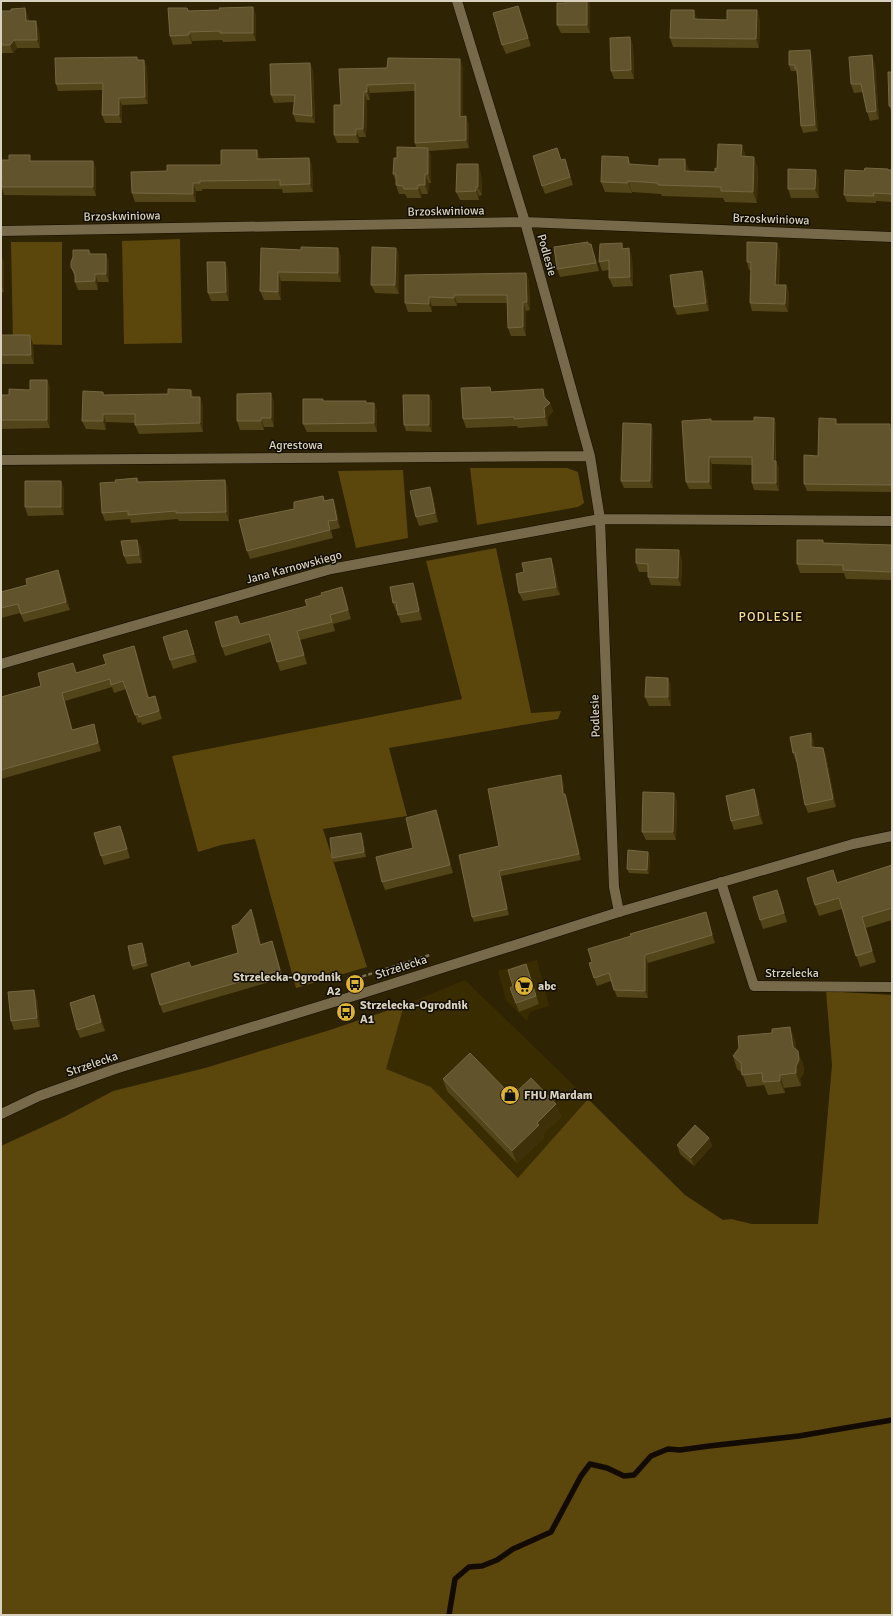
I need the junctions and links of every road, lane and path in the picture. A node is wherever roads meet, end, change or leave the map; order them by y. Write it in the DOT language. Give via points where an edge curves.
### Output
graph roads {
  1 [pos="457,1"];
  2 [pos="525,222"];
  3 [pos="1,231"];
  4 [pos="892,237"];
  5 [pos="590,456"];
  6 [pos="1,460"];
  7 [pos="600,519"];
  8 [pos="892,521"];
  9 [pos="1,664"];
  10 [pos="892,836"];
  11 [pos="721,882"];
  12 [pos="619,912"];
  13 [pos="892,987"];
  14 [pos="1,1114"];
  1 -- 2 [label="street, Podlesie"];
  2 -- 3 [label="street, Brzoskwiniowa"];
  2 -- 4 [label="street, Brzoskwiniowa"];
  2 -- 5 [label="street, Podlesie"];
  5 -- 6 [label="street, Agrestowa"];
  5 -- 7 [label="street, Podlesie"];
  7 -- 8 [label="street"];
  7 -- 9 [label="street, Jana Karnowskiego" via="331,569"];
  7 -- 12 [label="street, Podlesie" via="614,887"];
  10 -- 11 [label="street, Strzelecka" via="853,844"];
  11 -- 12 [label="street, Strzelecka"];
  11 -- 13 [label="street, Strzelecka" via="754,986"];
  12 -- 14 [label="street, Strzelecka" via="115,1069 39,1096"];
}
